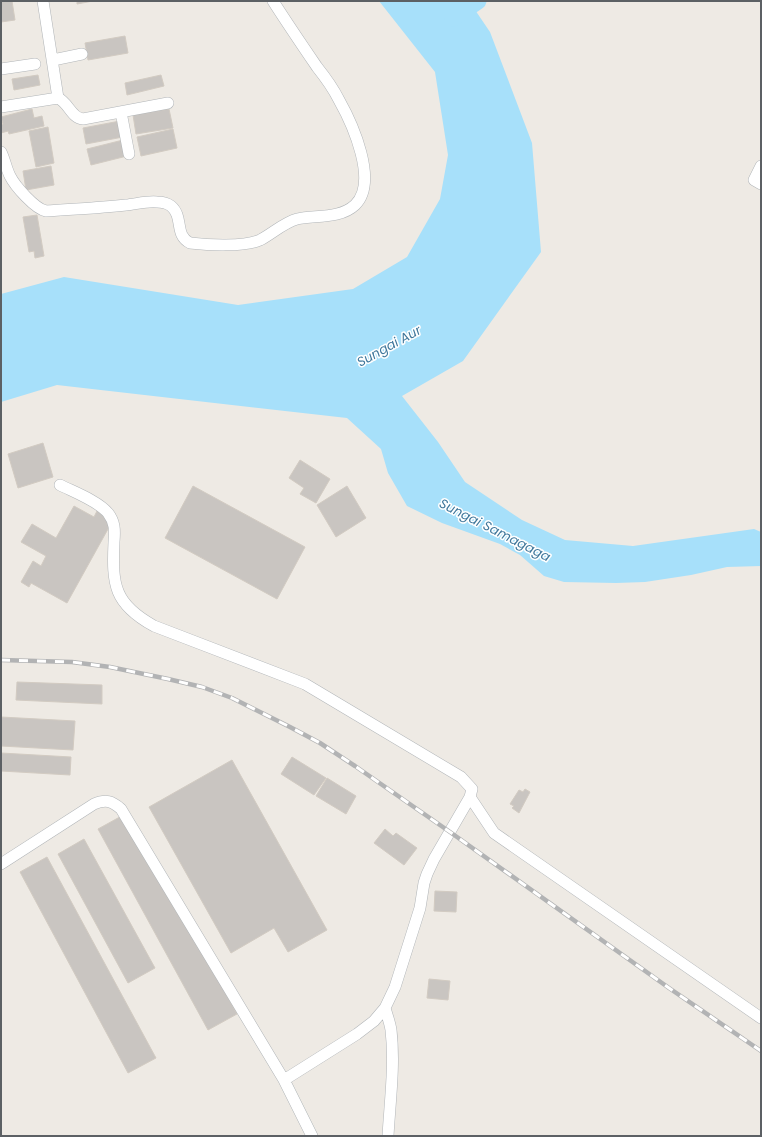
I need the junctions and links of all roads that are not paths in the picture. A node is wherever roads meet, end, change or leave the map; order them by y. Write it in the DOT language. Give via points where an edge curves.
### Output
graph roads {
  1 [pos="43,1"];
  2 [pos="273,1"];
  3 [pos="82,54"];
  4 [pos="53,60"];
  5 [pos="35,64"];
  6 [pos="1,69"];
  7 [pos="58,98"];
  8 [pos="168,102"];
  9 [pos="1,107"];
  10 [pos="121,112"];
  11 [pos="1,152"];
  12 [pos="129,154"];
  13 [pos="761,166"];
  14 [pos="757,182"];
  15 [pos="60,485"];
  16 [pos="470,797"];
  17 [pos="1,864"];
  18 [pos="385,1008"];
  19 [pos="761,1018"];
  20 [pos="284,1080"];
  21 [pos="312,1136"];
  22 [pos="388,1136"];
  1 -- 4 [label="street"];
  2 -- 11 [label="street" via="339,98 352,124 364,167 364,189 360,199 348,210 329,216 294,220 251,243 190,243 182,237 175,211 164,203 46,211 39,209 16,185"];
  3 -- 4 [label="street"];
  4 -- 7 [label="street"];
  5 -- 6 [label="street"];
  7 -- 9 [label="street"];
  7 -- 10 [label="street" via="81,119"];
  8 -- 10 [label="street"];
  10 -- 12 [label="street"];
  13 -- 14 [label="street"];
  15 -- 16 [label="street" via="98,504 112,519 115,532 114,571 118,593 123,603 134,614 154,626 305,684 461,777 472,789"];
  16 -- 18 [label="street" via="427,874 420,908 395,987"];
  16 -- 19 [label="street" via="494,833"];
  17 -- 20 [label="street" via="94,804 108,800 114,803 121,809"];
  18 -- 20 [label="street" via="374,1021 356,1034"];
  18 -- 22 [label="street" via="391,1029 392,1078"];
  20 -- 21 [label="street"];
}
